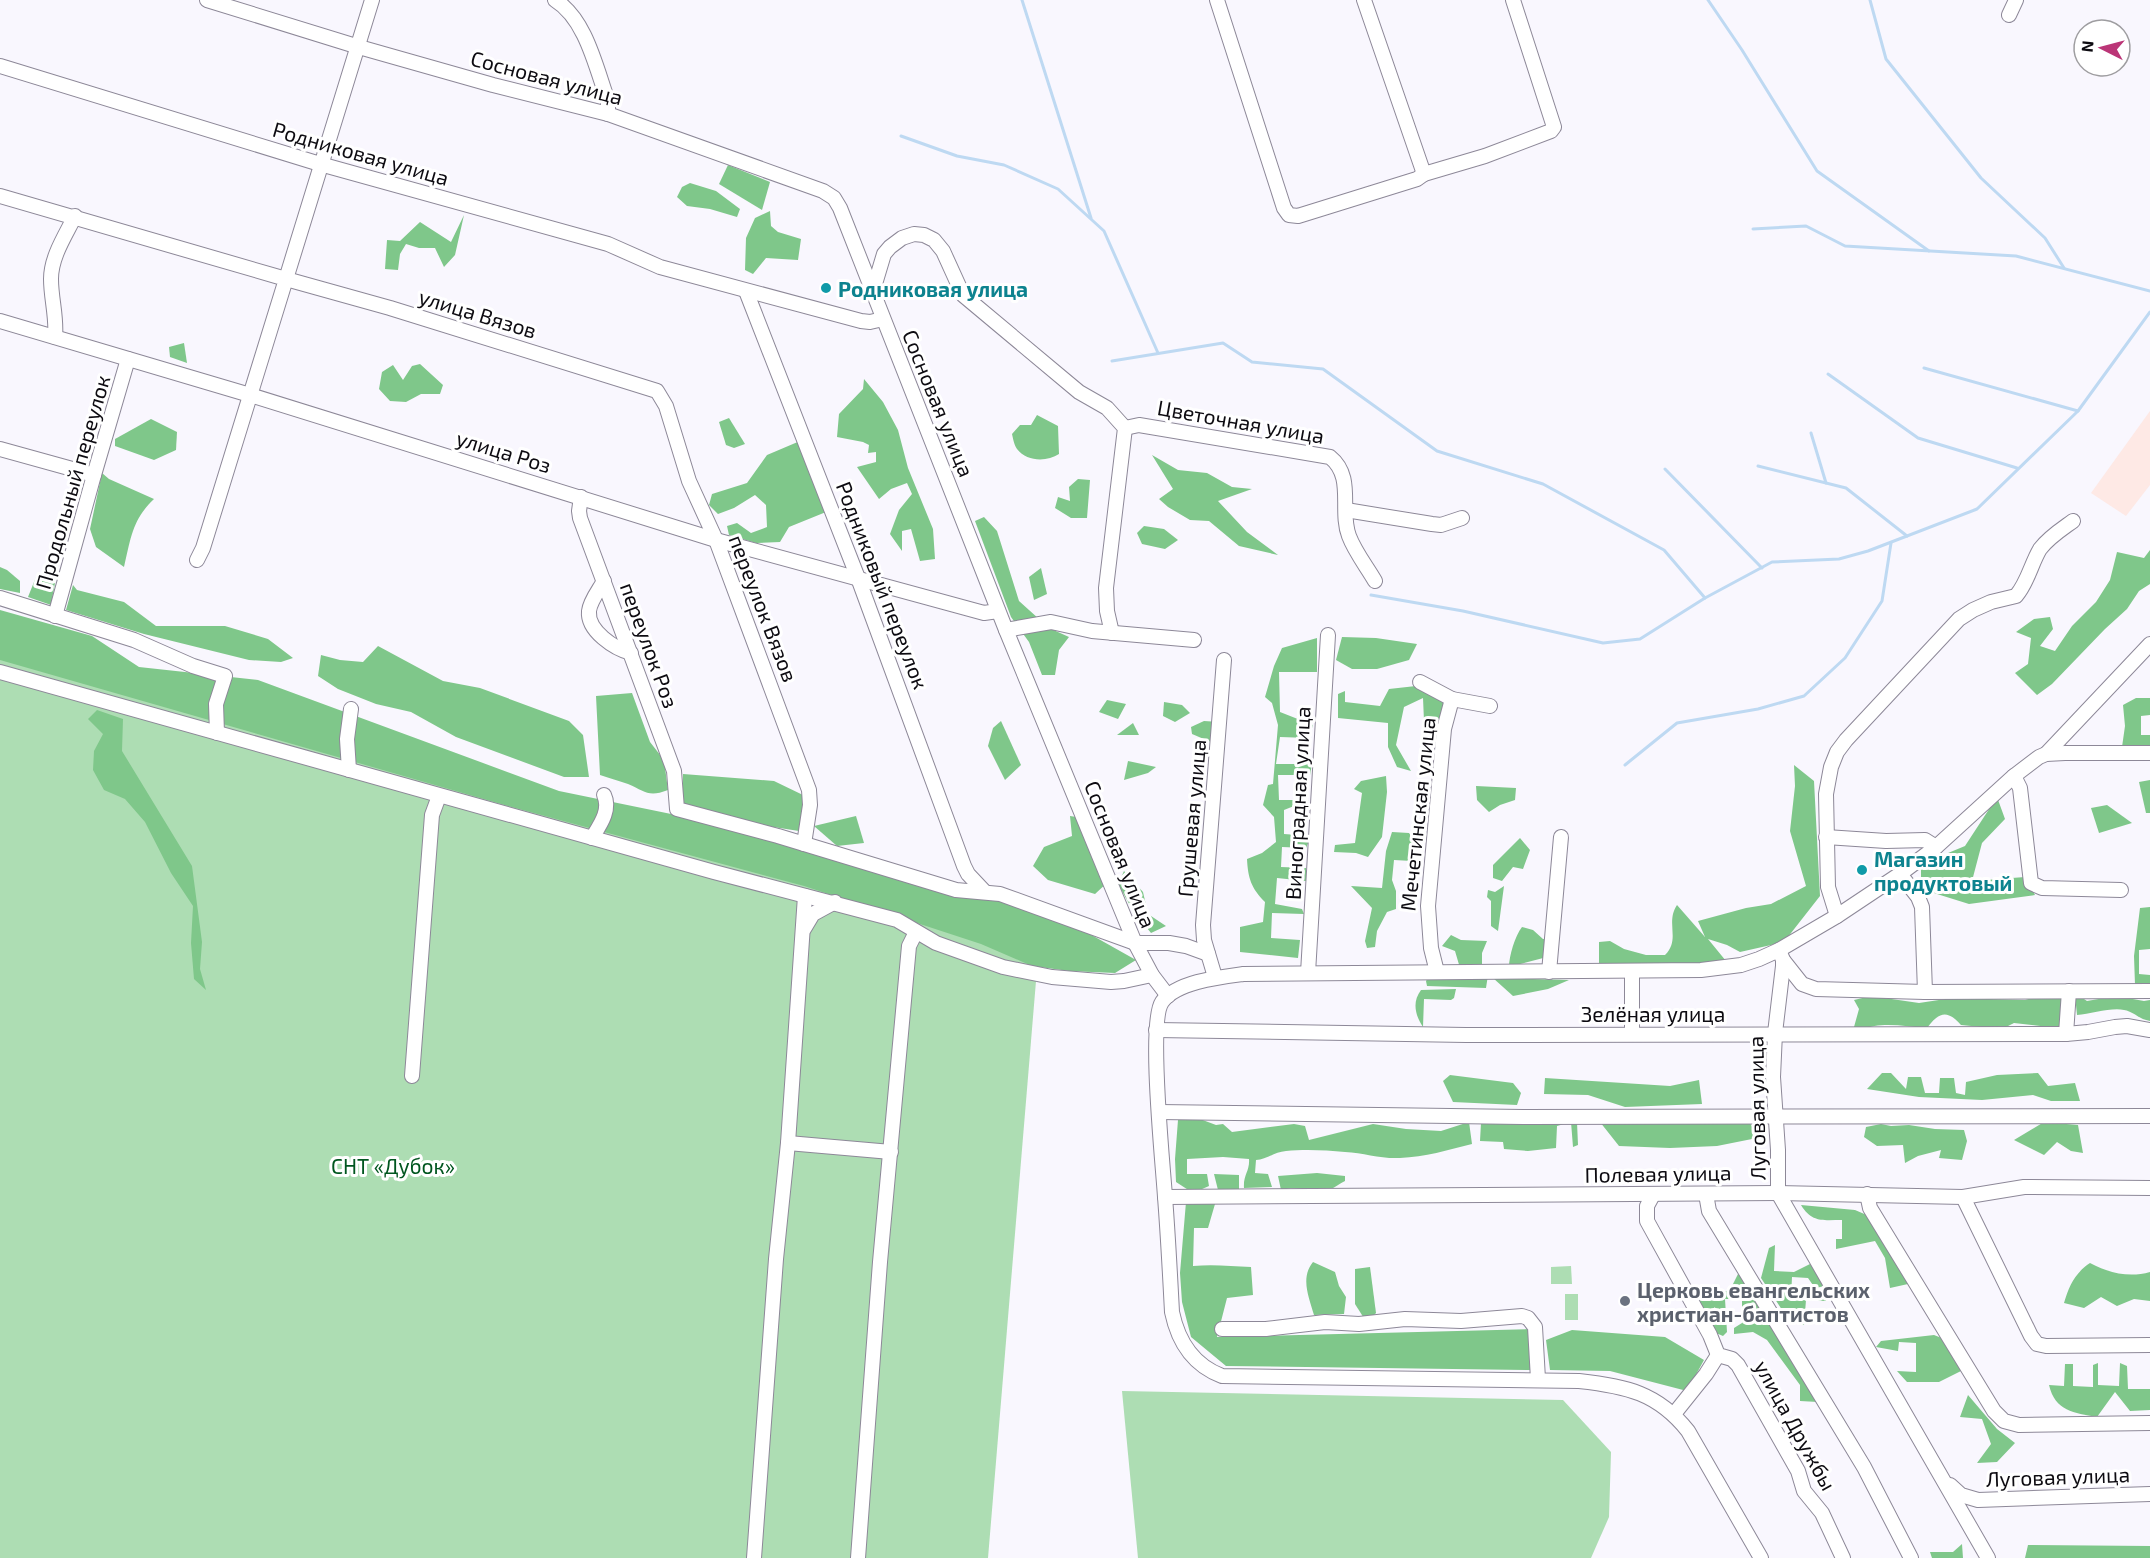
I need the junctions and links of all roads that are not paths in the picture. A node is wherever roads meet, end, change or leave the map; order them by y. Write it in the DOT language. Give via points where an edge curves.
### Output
graph roads {
  1 [pos="207,0"];
  2 [pos="372,0"];
  3 [pos="555,0"];
  4 [pos="1217,0"];
  5 [pos="1364,0"];
  6 [pos="1513,0"];
  7 [pos="2016,0"];
  8 [pos="2009,15"];
  9 [pos="359,47"];
  10 [pos="0,66"];
  11 [pos="608,114"];
  12 [pos="320,164"];
  13 [pos="1424,174"];
  14 [pos="0,196"];
  15 [pos="75,216"];
  16 [pos="286,279"];
  17 [pos="870,287"];
  18 [pos="746,291"];
  19 [pos="883,319"];
  20 [pos="0,321"];
  21 [pos="55,337"];
  22 [pos="128,359"];
  23 [pos="657,391"];
  24 [pos="250,395"];
  25 [pos="1125,428"];
  26 [pos="0,449"];
  27 [pos="94,475"];
  28 [pos="581,497"];
  29 [pos="1346,510"];
  30 [pos="1462,518"];
  31 [pos="2073,521"];
  32 [pos="716,540"];
  33 [pos="197,560"];
  34 [pos="858,578"];
  35 [pos="604,581"];
  36 [pos="1375,581"];
  37 [pos="0,598"];
  38 [pos="998,611"];
  39 [pos="55,616"];
  40 [pos="1006,630"];
  41 [pos="1112,633"];
  42 [pos="1328,635"];
  43 [pos="1194,640"];
  44 [pos="2150,644"];
  45 [pos="631,653"];
  46 [pos="1224,660"];
  47 [pos="0,672"];
  48 [pos="1420,682"];
  49 [pos="1452,699"];
  50 [pos="1490,706"];
  51 [pos="351,709"];
  52 [pos="217,732"];
  53 [pos="2150,753"];
  54 [pos="2046,754"];
  55 [pos="349,770"];
  56 [pos="2014,776"];
  57 [pos="604,795"];
  58 [pos="440,796"];
  59 [pos="1561,837"];
  60 [pos="1826,837"];
  61 [pos="592,838"];
  62 [pos="804,844"];
  63 [pos="1936,847"];
  64 [pos="1900,874"];
  65 [pos="2121,890"];
  66 [pos="984,891"];
  67 [pos="805,896"];
  68 [pos="835,902"];
  69 [pos="1837,916"];
  70 [pos="802,931"];
  71 [pos="916,932"];
  72 [pos="1135,943"];
  73 [pos="1208,954"];
  74 [pos="1781,955"];
  75 [pos="1632,970"];
  76 [pos="1437,972"];
  77 [pos="1549,972"];
  78 [pos="1308,973"];
  79 [pos="1152,975"];
  80 [pos="1215,977"];
  81 [pos="2069,991"];
  82 [pos="1925,992"];
  83 [pos="2150,992"];
  84 [pos="1168,996"];
  85 [pos="1156,1030"];
  86 [pos="2150,1030"];
  87 [pos="1775,1033"];
  88 [pos="1632,1034"];
  89 [pos="2066,1034"];
  90 [pos="412,1076"];
  91 [pos="1159,1112"];
  92 [pos="1775,1116"];
  93 [pos="2150,1116"];
  94 [pos="788,1143"];
  95 [pos="891,1152"];
  96 [pos="2150,1188"];
  97 [pos="1778,1193"];
  98 [pos="1706,1194"];
  99 [pos="1867,1194"];
  100 [pos="1653,1195"];
  101 [pos="1165,1197"];
  102 [pos="1963,1197"];
  103 [pos="1222,1329"];
  104 [pos="2150,1345"];
  105 [pos="1718,1355"];
  106 [pos="1538,1379"];
  107 [pos="1674,1414"];
  108 [pos="2150,1423"];
  109 [pos="1941,1475"];
  110 [pos="2150,1494"];
  111 [pos="1978,1500"];
  112 [pos="1961,1510"];
  113 [pos="754,1558"];
  114 [pos="858,1558"];
  115 [pos="1761,1558"];
  116 [pos="1843,1558"];
  117 [pos="1911,1558"];
  118 [pos="1988,1558"];
  1 -- 9 [label="street, Сосновая улица"];
  2 -- 9 [label="street"];
  3 -- 11 [label="street" via="579,23 609,101"];
  4 -- 13 [label="street" via="1288,215 1298,216"];
  5 -- 13 [label="street"];
  6 -- 13 [label="street" via="1554,127 1485,156"];
  7 -- 8 [label="street"];
  9 -- 11 [label="street, Сосновая улица"];
  9 -- 12 [label="street"];
  10 -- 12 [label="street, Родниковая улица"];
  11 -- 17 [label="street, Сосновая улица" via="834,198"];
  12 -- 16 [label="street"];
  12 -- 18 [label="street, Родниковая улица" via="608,244 646,263"];
  14 -- 15 [label="street, улица Вязов"];
  15 -- 16 [label="street, улица Вязов"];
  15 -- 21 [label="street" via="53,265"];
  16 -- 23 [label="street, улица Вязов"];
  16 -- 24 [label="street"];
  17 -- 19 [label="street, Сосновая улица"];
  17 -- 25 [label="street" via="875,284 884,254 896,243 914,234 934,240 968,300 1079,392 1107,408"];
  18 -- 19 [label="street, Родниковая улица" via="861,321"];
  18 -- 34 [label="street, Родниковый переулок"];
  19 -- 38 [label="street, Сосновая улица"];
  20 -- 21 [label="street, улица Роз"];
  21 -- 22 [label="street, улица Роз"];
  22 -- 24 [label="street, улица Роз"];
  22 -- 27 [label="street, Продольный переулок"];
  23 -- 32 [label="street, переулок Вязов" via="666,406 688,481"];
  24 -- 28 [label="street, улица Роз"];
  24 -- 33 [label="street"];
  25 -- 29 [label="street, Цветочная улица" via="1139,425 1330,457 1343,478"];
  25 -- 41 [label="street" via="1106,588"];
  26 -- 27 [label="street"];
  27 -- 39 [label="street, Продольный переулок"];
  28 -- 32 [label="street, улица Роз"];
  28 -- 35 [label="street, переулок Роз" via="580,518"];
  29 -- 30 [label="street" via="1441,525"];
  29 -- 36 [label="street, Цветочная улица" via="1348,534"];
  31 -- 60 [label="street" via="2049,538 2016,596 1991,602 1959,619 1846,740 1831,767 1826,794"];
  32 -- 34 [label="street, улица Роз"];
  32 -- 62 [label="street, переулок Вязов" via="809,789"];
  34 -- 38 [label="street, улица Роз" via="984,613"];
  34 -- 66 [label="street, Родниковый переулок" via="964,866"];
  35 -- 45 [label="street, переулок Роз"];
  35 -- 45 [label="street" via="589,609 592,626 615,646"];
  37 -- 39 [label="street"];
  38 -- 40 [label="street, Сосновая улица"];
  39 -- 52 [label="street" via="134,640 225,676 216,704"];
  40 -- 41 [label="street" via="1051,622"];
  40 -- 72 [label="street, Сосновая улица"];
  41 -- 43 [label="street"];
  42 -- 78 [label="street, Виноградная улица"];
  44 -- 54 [label="street"];
  45 -- 62 [label="street, переулок Роз" via="674,771 677,809"];
  46 -- 73 [label="street, Грушевая улица" via="1203,925"];
  47 -- 52 [label="street"];
  48 -- 49 [label="street"];
  49 -- 50 [label="street, Мечетинская улица"];
  49 -- 76 [label="street, Мечетинская улица" via="1444,729 1428,906 1429,936"];
  51 -- 55 [label="street" via="347,739"];
  52 -- 55 [label="street"];
  53 -- 54 [label="street"];
  54 -- 56 [label="street"];
  55 -- 58 [label="street"];
  56 -- 63 [label="street"];
  56 -- 65 [label="street" via="2020,788 2031,883 2042,888"];
  57 -- 61 [label="street" via="607,807"];
  58 -- 61 [label="street"];
  58 -- 90 [label="street" via="432,815"];
  59 -- 77 [label="street"];
  60 -- 63 [label="street" via="1925,840"];
  60 -- 69 [label="street" via="1828,887"];
  61 -- 67 [label="street"];
  62 -- 66 [label="street" via="956,890"];
  63 -- 64 [label="street"];
  64 -- 69 [label="street"];
  64 -- 82 [label="street" via="1922,908"];
  66 -- 72 [label="street"];
  67 -- 68 [label="street"];
  67 -- 70 [label="street"];
  68 -- 70 [label="street" via="813,914"];
  68 -- 71 [label="street" via="904,922"];
  69 -- 74 [label="street"];
  70 -- 94 [label="street"];
  71 -- 79 [label="street" via="962,954 1036,974 1111,982"];
  71 -- 95 [label="street" via="909,946"];
  72 -- 73 [label="street" via="1169,943"];
  72 -- 79 [label="street, Сосновая улица"];
  73 -- 80 [label="street, Грушевая улица"];
  74 -- 75 [label="street" via="1722,968"];
  74 -- 82 [label="street" via="1808,987"];
  74 -- 87 [label="street, Луговая улица"];
  75 -- 77 [label="street"];
  75 -- 88 [label="street"];
  76 -- 77 [label="street"];
  76 -- 78 [label="street"];
  78 -- 80 [label="street"];
  79 -- 84 [label="street, Сосновая улица"];
  80 -- 84 [label="street"];
  81 -- 82 [label="street"];
  81 -- 83 [label="street"];
  81 -- 89 [label="street"];
  84 -- 85 [label="street" via="1159,1008"];
  85 -- 88 [label="street, Зелёная улица"];
  85 -- 91 [label="street"];
  86 -- 89 [label="street, Зелёная улица" via="2127,1026"];
  87 -- 88 [label="street, Зелёная улица"];
  87 -- 89 [label="street, Зелёная улица"];
  87 -- 92 [label="street, Луговая улица"];
  91 -- 92 [label="street"];
  91 -- 101 [label="street"];
  92 -- 93 [label="street"];
  92 -- 97 [label="street, Луговая улица"];
  94 -- 95 [label="street"];
  94 -- 113 [label="street"];
  95 -- 114 [label="street"];
  96 -- 102 [label="street, Полевая улица" via="2024,1187"];
  97 -- 98 [label="street, Полевая улица"];
  97 -- 99 [label="street, Полевая улица"];
  97 -- 109 [label="street, Луговая улица"];
  98 -- 100 [label="street, Полевая улица"];
  98 -- 117 [label="street" via="1709,1210 1864,1467"];
  99 -- 102 [label="street, Полевая улица"];
  99 -- 108 [label="street" via="1870,1208 1994,1411 2004,1421 2019,1425"];
  100 -- 101 [label="street, Полевая улица"];
  100 -- 105 [label="street" via="1647,1206 1647,1221"];
  101 -- 106 [label="street" via="1175,1325 1186,1348 1208,1371 1236,1377"];
  102 -- 104 [label="street" via="2037,1344"];
  103 -- 106 [label="street" via="1522,1316 1534,1327"];
  105 -- 107 [label="street"];
  105 -- 116 [label="street, улица Дружбы" via="1738,1365 1798,1471 1804,1491 1822,1513"];
  106 -- 107 [label="street" via="1622,1388 1653,1398"];
  107 -- 115 [label="street" via="1688,1431"];
  109 -- 111 [label="street, Луговая улица" via="1961,1495"];
  109 -- 112 [label="street, Луговая улица"];
  110 -- 111 [label="street, Луговая улица"];
  111 -- 112 [label="street"];
  112 -- 118 [label="street, Луговая улица"];
}
